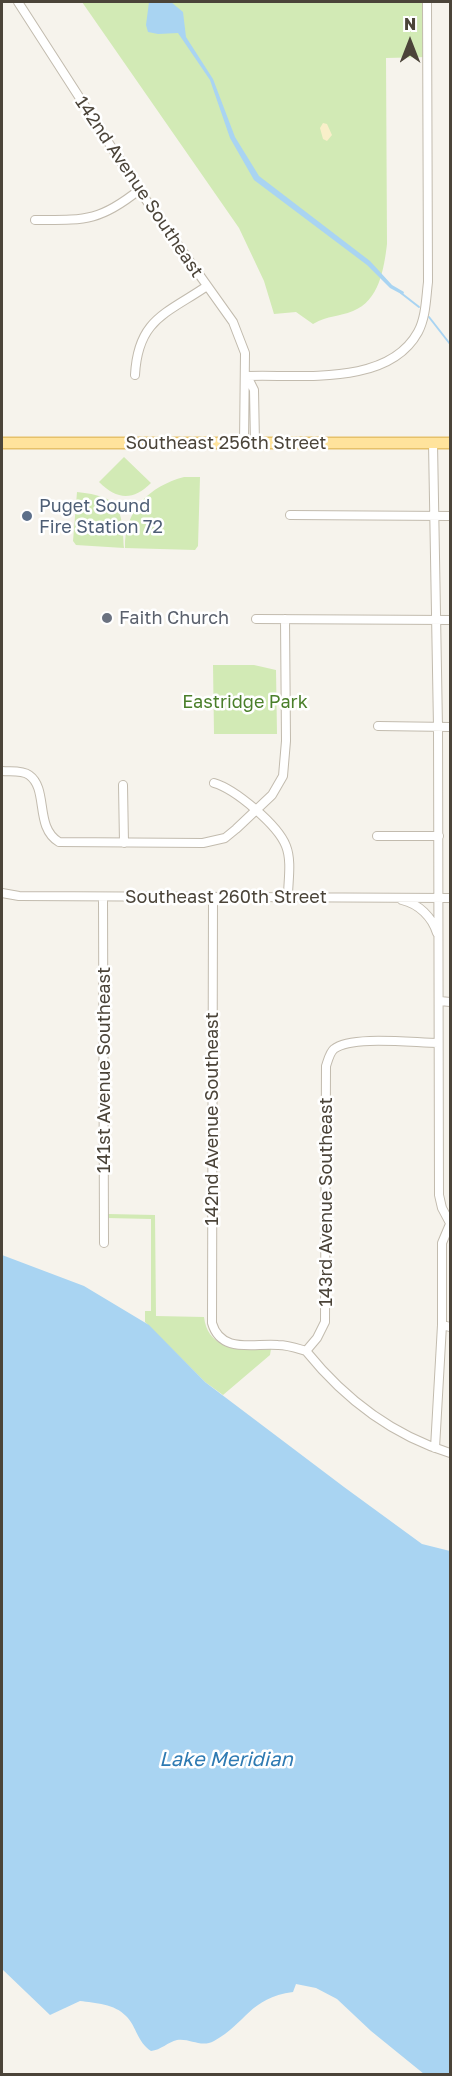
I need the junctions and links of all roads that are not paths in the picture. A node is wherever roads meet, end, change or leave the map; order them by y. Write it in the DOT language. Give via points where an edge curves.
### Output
graph roads {
  1 [pos="18,2"];
  2 [pos="428,2"];
  3 [pos="139,190"];
  4 [pos="35,220"];
  5 [pos="207,286"];
  6 [pos="135,375"];
  7 [pos="247,376"];
  8 [pos="250,442"];
  9 [pos="2,443"];
  10 [pos="433,443"];
  11 [pos="450,443"];
  12 [pos="290,515"];
  13 [pos="436,516"];
  14 [pos="450,516"];
  15 [pos="256,619"];
  16 [pos="285,619"];
  17 [pos="436,620"];
  18 [pos="450,620"];
  19 [pos="378,726"];
  20 [pos="438,726"];
  21 [pos="450,726"];
  22 [pos="2,771"];
  23 [pos="214,783"];
  24 [pos="123,785"];
  25 [pos="255,811"];
  26 [pos="377,836"];
  27 [pos="439,836"];
  28 [pos="124,843"];
  29 [pos="2,893"];
  30 [pos="103,897"];
  31 [pos="213,897"];
  32 [pos="288,897"];
  33 [pos="393,897"];
  34 [pos="439,898"];
  35 [pos="450,898"];
  36 [pos="439,943"];
  37 [pos="440,1001"];
  38 [pos="450,1002"];
  39 [pos="438,1043"];
  40 [pos="450,1224"];
  41 [pos="104,1243"];
  42 [pos="446,1326"];
  43 [pos="306,1351"];
  44 [pos="435,1448"];
  45 [pos="450,1453"];
  1 -- 3 [label="street, 142nd Avenue Southeast"];
  2 -- 7 [label="street" via="428,282 418,332 408,345 381,365 363,372"];
  3 -- 4 [label="street" via="103,215 80,220"];
  3 -- 5 [label="street, 142nd Avenue Southeast"];
  5 -- 6 [label="street" via="150,326 138,346"];
  5 -- 7 [label="street, 142nd Avenue Southeast" via="242,339"];
  7 -- 8 [label="street, 142nd Avenue Southeast" via="254,390"];
  8 -- 9 [label="main road, Southeast 256th Street"];
  8 -- 10 [label="main road, Southeast 256th Street"];
  10 -- 11 [label="main road, Southeast 256th Street"];
  10 -- 13 [label="street" via="432,495"];
  12 -- 13 [label="street"];
  13 -- 14 [label="street"];
  13 -- 17 [label="street"];
  15 -- 16 [label="street"];
  16 -- 17 [label="street"];
  16 -- 25 [label="street" via="285,766 277,789"];
  17 -- 18 [label="street"];
  17 -- 20 [label="street"];
  19 -- 20 [label="street"];
  20 -- 21 [label="street"];
  20 -- 27 [label="street"];
  22 -- 28 [label="street" via="28,774 34,780 45,826 59,842"];
  23 -- 25 [label="street" via="234,792"];
  24 -- 28 [label="street"];
  25 -- 28 [label="street" via="215,842"];
  25 -- 32 [label="street" via="277,831 287,848"];
  26 -- 27 [label="street"];
  27 -- 34 [label="street"];
  29 -- 30 [label="street, Southeast 260th Street"];
  30 -- 31 [label="street, Southeast 260th Street"];
  30 -- 41 [label="street, 141st Avenue Southeast"];
  31 -- 32 [label="street, Southeast 260th Street"];
  31 -- 43 [label="street, 142nd Avenue Southeast" via="213,1328 220,1338 233,1345 276,1344"];
  32 -- 33 [label="street, Southeast 260th Street"];
  33 -- 34 [label="street, Southeast 260th Street"];
  33 -- 36 [label="street" via="421,910 431,921"];
  34 -- 35 [label="street, Southeast 260th Street"];
  34 -- 36 [label="street"];
  36 -- 37 [label="street"];
  37 -- 38 [label="street"];
  37 -- 39 [label="street"];
  39 -- 40 [label="street" via="439,1195"];
  39 -- 43 [label="street, 143rd Avenue Southeast" via="357,1042 334,1049 326,1066 325,1322"];
  40 -- 42 [label="street" via="441,1243"];
  42 -- 44 [label="street"];
  43 -- 44 [label="street" via="349,1398 390,1427"];
  44 -- 45 [label="street"];
}
